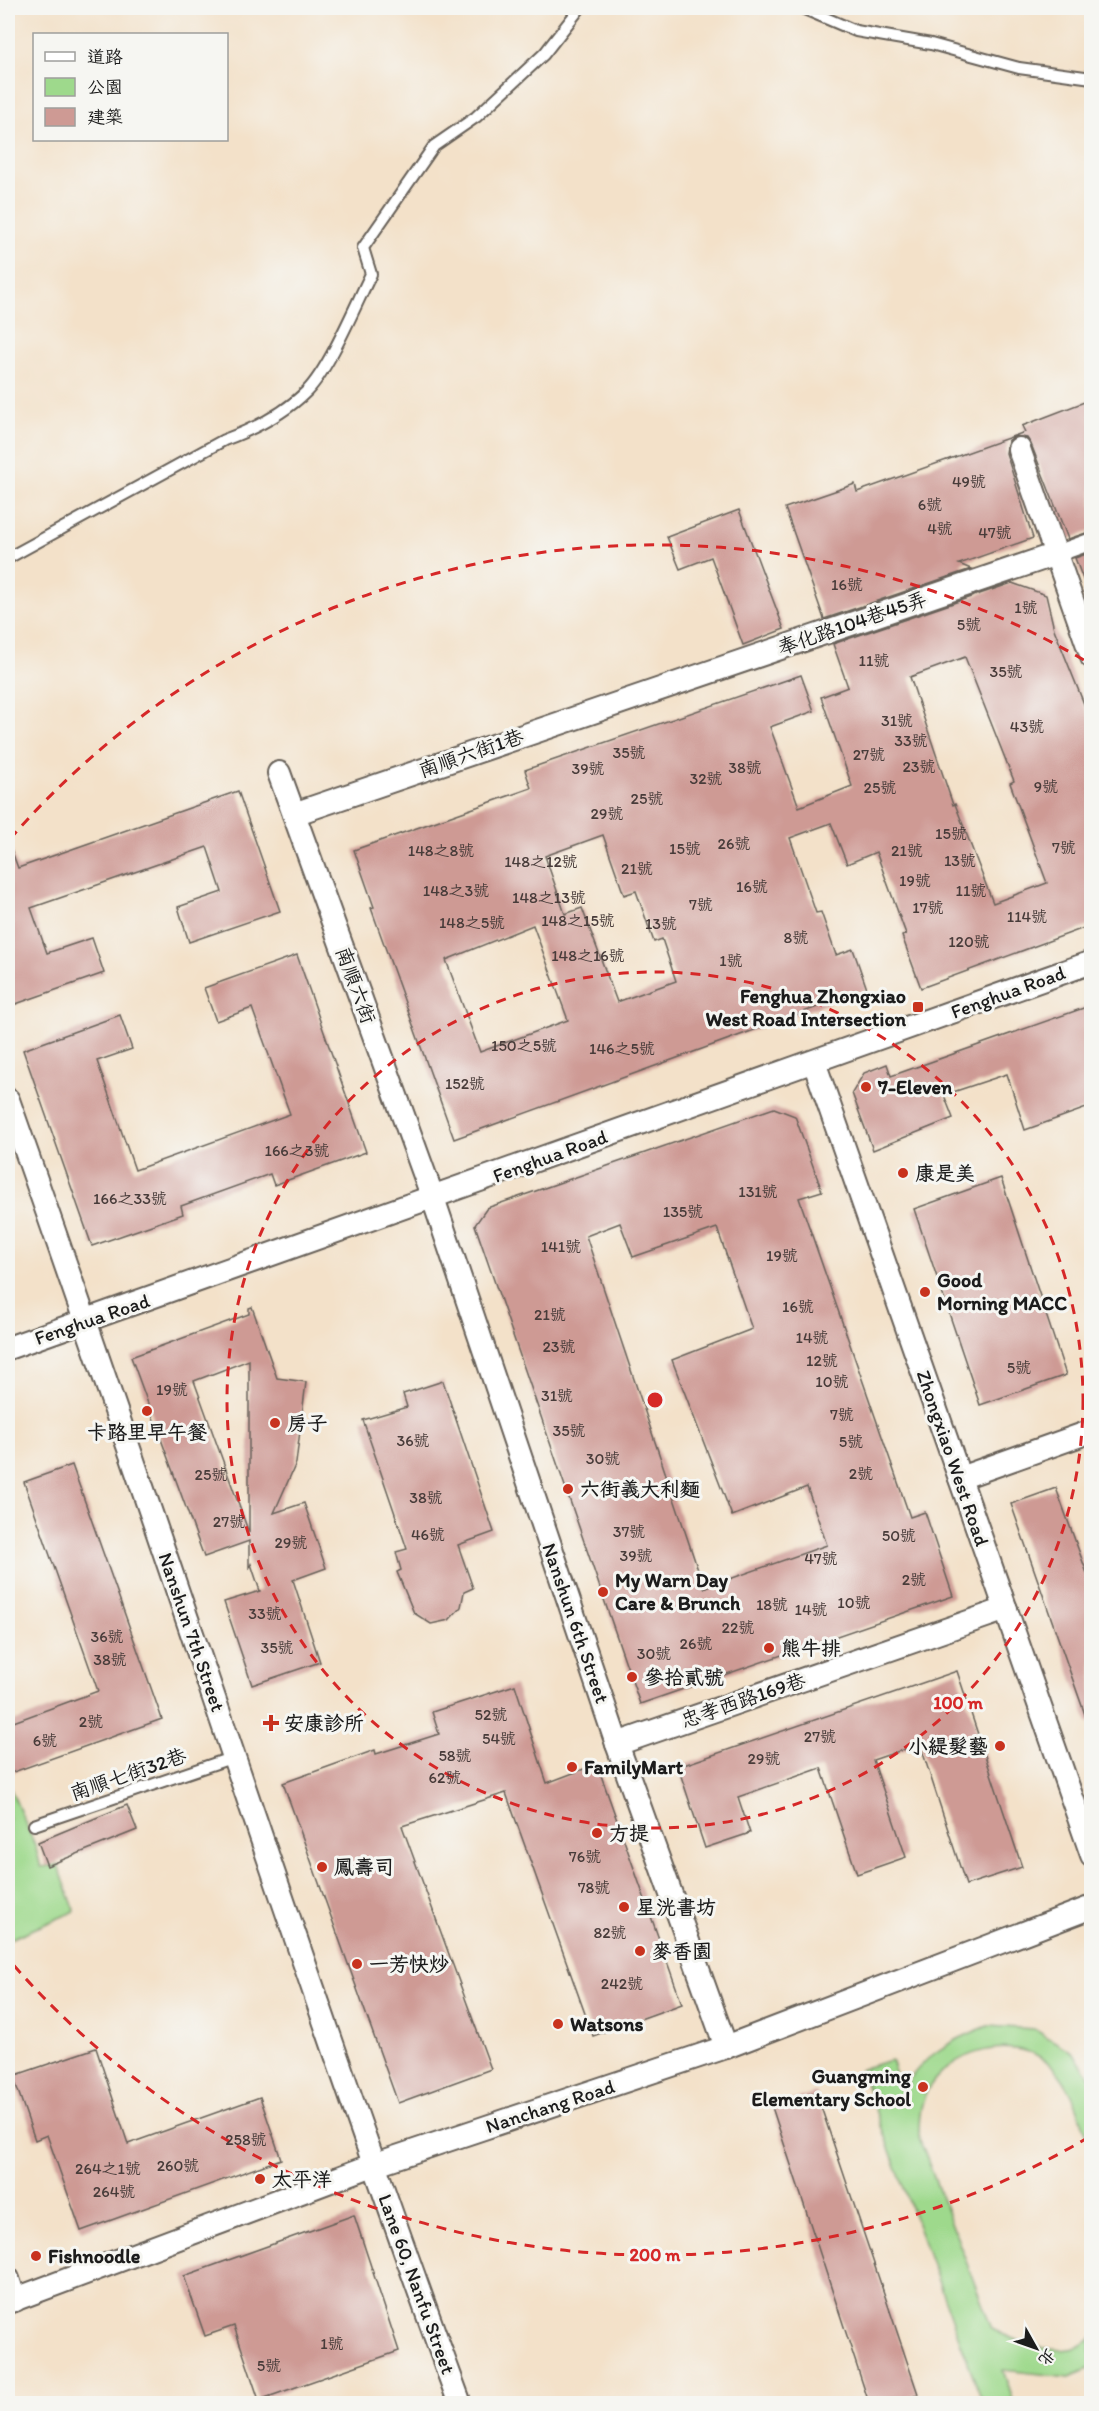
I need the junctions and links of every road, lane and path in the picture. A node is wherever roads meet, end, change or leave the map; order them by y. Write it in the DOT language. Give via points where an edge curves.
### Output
graph roads {
  1 [pos="580,8"];
  2 [pos="802,8"];
  3 [pos="1092,78"];
  4 [pos="1019,448"];
  5 [pos="1092,541"];
  6 [pos="1056,554"];
  7 [pos="8,558"];
  8 [pos="1092,657"];
  9 [pos="648,692"];
  10 [pos="279,773"];
  11 [pos="294,814"];
  12 [pos="1092,962"];
  13 [pos="814,1062"];
  14 [pos="8,1100"];
  15 [pos="433,1198"];
  16 [pos="86,1321"];
  17 [pos="8,1348"];
  18 [pos="1092,1431"];
  19 [pos="960,1478"];
  20 [pos="1006,1609"];
  21 [pos="617,1744"];
  22 [pos="234,1757"];
  23 [pos="34,1825"];
  24 [pos="1092,1855"];
  25 [pos="1092,1907"];
  26 [pos="726,2047"];
  27 [pos="373,2165"];
  28 [pos="10,2294"];
  29 [pos="460,2403"];
  1 -- 7 [label="lane" via="544,54 476,117 434,146 363,248 371,274 333,350 307,391 261,426 224,440"];
  2 -- 3 [label="lane" via="856,31 931,44 1019,68"];
  4 -- 6 [label="street"];
  5 -- 6 [label="street"];
  6 -- 8 [label="street"];
  6 -- 9 [label="street, 奉化路104巷45弄"];
  9 -- 11 [label="street, 南順六街1巷"];
  10 -- 11 [label="street, 南順六街"];
  11 -- 15 [label="street, 南順六街"];
  12 -- 13 [label="street, Fenghua Road"];
  13 -- 15 [label="street, Fenghua Road"];
  13 -- 19 [label="street, Zhongxiao West Road"];
  14 -- 16 [label="street, Nanshun 7th Street"];
  15 -- 16 [label="street, Fenghua Road"];
  15 -- 21 [label="street, Nanshun 6th Street"];
  16 -- 17 [label="street, Fenghua Road"];
  16 -- 22 [label="street, Nanshun 7th Street"];
  18 -- 19 [label="street"];
  19 -- 20 [label="street, Zhongxiao West Road"];
  20 -- 21 [label="street, 忠孝西路169巷"];
  20 -- 24 [label="street, Zhongxiao West Road"];
  21 -- 26 [label="street, Nanshun 6th Street"];
  22 -- 23 [label="lane, 南順七街32巷"];
  22 -- 27 [label="street, Nanshun 7th Street"];
  25 -- 26 [label="street, Nanchang Road"];
  26 -- 27 [label="street, Nanchang Road"];
  27 -- 28 [label="street, Nanchang Road"];
  27 -- 29 [label="street, Lane 60, Nanfu Street"];
}
